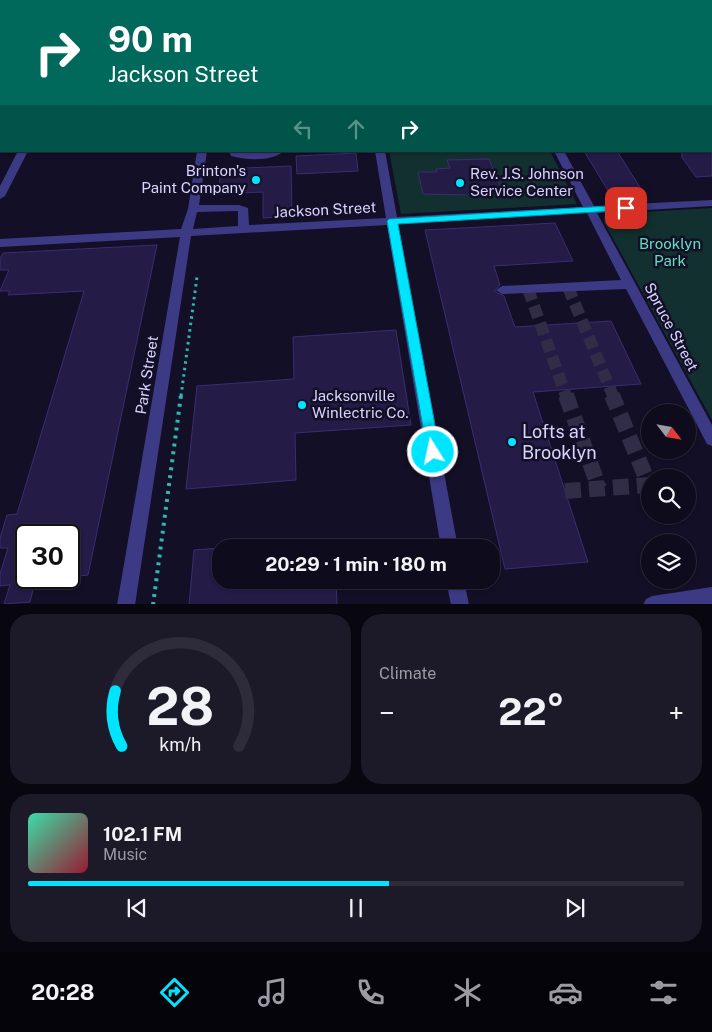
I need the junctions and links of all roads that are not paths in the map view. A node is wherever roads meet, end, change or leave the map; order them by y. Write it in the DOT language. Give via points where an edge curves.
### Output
graph roads {
  1 [pos="22,152"];
  2 [pos="202,152"];
  3 [pos="234,152"];
  4 [pos="278,152"];
  5 [pos="380,152"];
  6 [pos="560,152"];
  7 [pos="0,196"];
  8 [pos="712,204"];
  9 [pos="193,209"];
  10 [pos="591,209"];
  11 [pos="392,221"];
  12 [pos="243,229"];
  13 [pos="186,232"];
  14 [pos="0,244"];
  15 [pos="630,284"];
  16 [pos="502,290"];
  17 [pos="712,438"];
  18 [pos="448,539"];
  19 [pos="457,589"];
  20 [pos="712,596"];
  21 [pos="126,604"];
  22 [pos="460,604"];
  23 [pos="652,604"];
  1 -- 7 [label="street"];
  2 -- 9 [label="street, Park Street"];
  3 -- 4 [label="street" via="238,155 271,155"];
  5 -- 11 [label="street"];
  6 -- 10 [label="street, Spruce Street"];
  8 -- 10 [label="street, Jackson Street"];
  9 -- 12 [label="street" via="244,210"];
  9 -- 13 [label="street, Park Street"];
  10 -- 11 [label="street, Jackson Street"];
  10 -- 15 [label="street, Spruce Street"];
  11 -- 12 [label="street, Jackson Street"];
  11 -- 18 [label="street"];
  12 -- 13 [label="street, Jackson Street"];
  13 -- 14 [label="street, Jackson Street"];
  13 -- 21 [label="street, Park Street"];
  15 -- 16 [label="street"];
  15 -- 17 [label="street, Spruce Street"];
  19 -- 22 [label="street"];
  20 -- 23 [label="street"];
}
